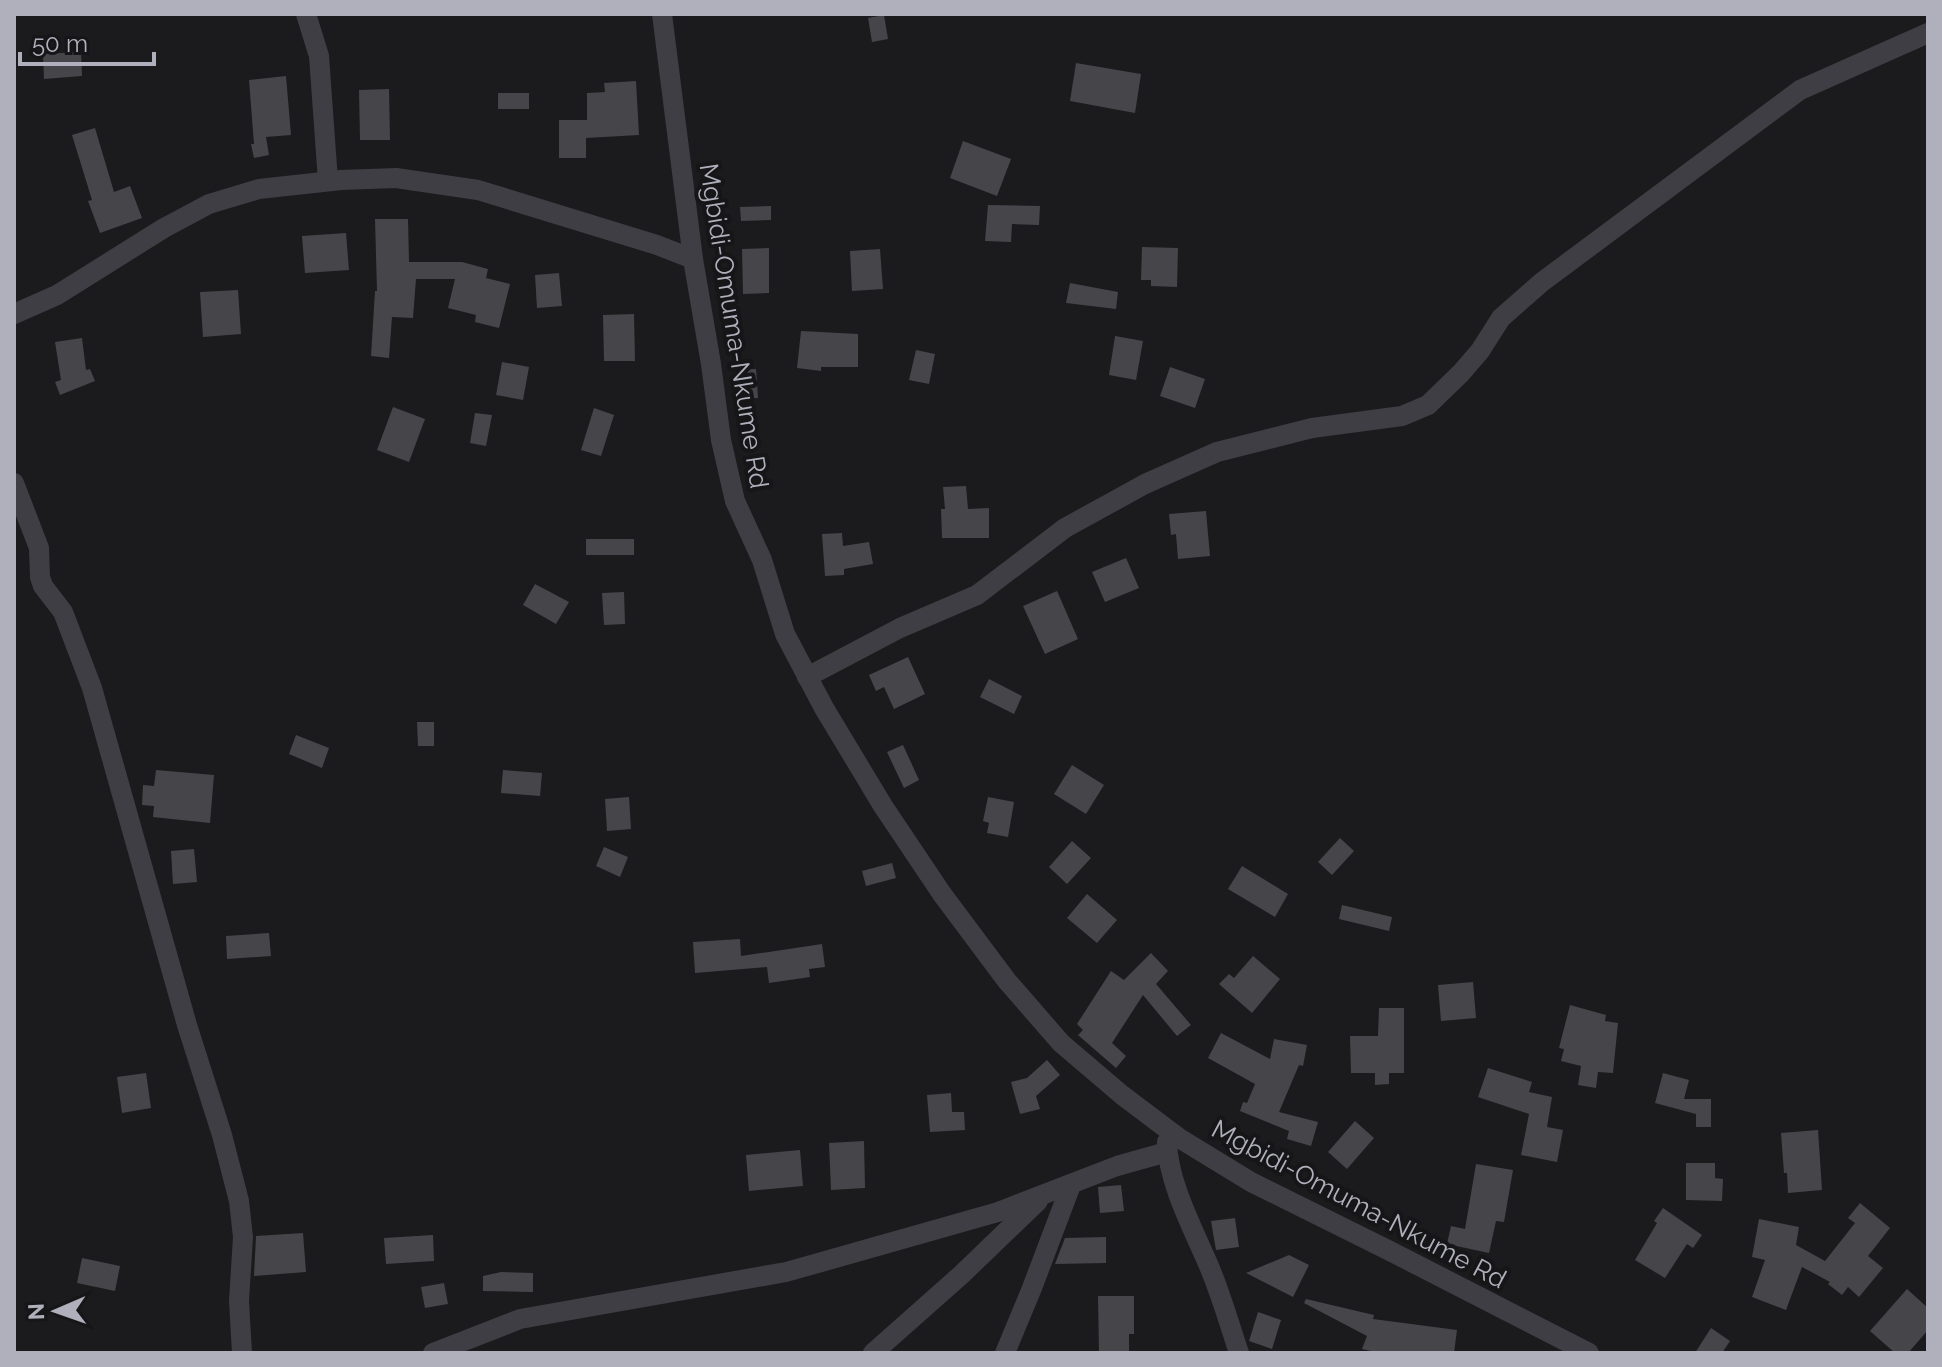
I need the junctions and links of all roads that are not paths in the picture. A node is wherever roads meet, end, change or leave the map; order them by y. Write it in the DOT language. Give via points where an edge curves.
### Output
graph roads {
  1 [pos="306,14"];
  2 [pos="662,14"];
  3 [pos="1928,33"];
  4 [pos="328,181"];
  5 [pos="693,259"];
  6 [pos="14,314"];
  7 [pos="14,483"];
  8 [pos="807,677"];
  9 [pos="1167,1128"];
  10 [pos="1167,1152"];
  11 [pos="1071,1185"];
  12 [pos="1043,1196"];
  13 [pos="242,1353"];
  14 [pos="433,1353"];
  15 [pos="873,1353"];
  16 [pos="1005,1353"];
  17 [pos="1239,1353"];
  18 [pos="1589,1353"];
  1 -- 4 [label="street" via="319,56"];
  2 -- 5 [label="street, Mgbidi-Omuma-Nkume Rd"];
  3 -- 8 [label="street" via="1800,90 1542,282 1501,318 1480,351 1428,405 1402,416 1312,428 1217,452 1159,477 1065,528 977,595"];
  4 -- 5 [label="street" via="396,178 478,190"];
  4 -- 6 [label="street" via="259,189 209,204 57,295"];
  5 -- 8 [label="street, Mgbidi-Omuma-Nkume Rd" via="735,501 762,560 785,634"];
  7 -- 13 [label="street" via="39,548 43,586 63,612 92,688 222,1135 243,1237"];
  8 -- 9 [label="street, Mgbidi-Omuma-Nkume Rd" via="900,831 1007,981 1061,1043"];
  9 -- 10 [label="street"];
  9 -- 18 [label="street, Mgbidi-Omuma-Nkume Rd" via="1251,1182"];
  10 -- 11 [label="street"];
  10 -- 17 [label="street"];
  11 -- 12 [label="street"];
  11 -- 16 [label="street"];
  12 -- 14 [label="street" via="786,1272 520,1319"];
  12 -- 15 [label="street"];
}
